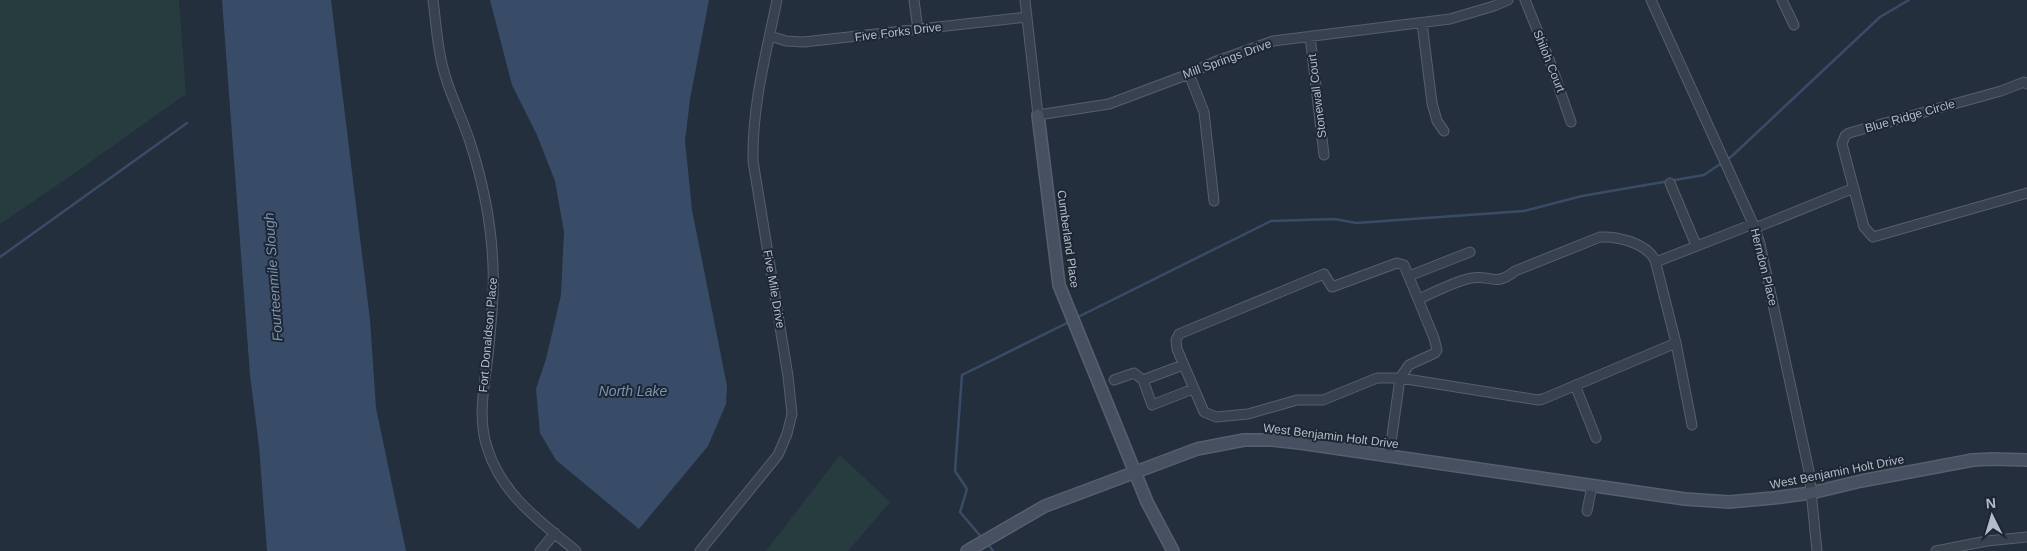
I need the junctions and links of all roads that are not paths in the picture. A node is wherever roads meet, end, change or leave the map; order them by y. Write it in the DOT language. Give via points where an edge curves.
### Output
graph roads {
  1 [pos="433,0"];
  2 [pos="777,0"];
  3 [pos="914,0"];
  4 [pos="1025,0"];
  5 [pos="1508,0"];
  6 [pos="1525,0"];
  7 [pos="1651,0"];
  8 [pos="1782,0"];
  9 [pos="1027,17"];
  10 [pos="1422,23"];
  11 [pos="1794,25"];
  12 [pos="918,30"];
  13 [pos="770,36"];
  14 [pos="1310,36"];
  15 [pos="1189,74"];
  16 [pos="2027,84"];
  17 [pos="1038,115"];
  18 [pos="1571,122"];
  19 [pos="1444,131"];
  20 [pos="1324,155"];
  21 [pos="1670,183"];
  22 [pos="1854,188"];
  23 [pos="2027,193"];
  24 [pos="1214,201"];
  25 [pos="1754,226"];
  26 [pos="1696,245"];
  27 [pos="1470,252"];
  28 [pos="1656,262"];
  29 [pos="1409,276"];
  30 [pos="1419,299"];
  31 [pos="1676,343"];
  32 [pos="1183,365"];
  33 [pos="1400,378"];
  34 [pos="1114,380"];
  35 [pos="1144,380"];
  36 [pos="1575,385"];
  37 [pos="1193,389"];
  38 [pos="1692,425"];
  39 [pos="1596,438"];
  40 [pos="1388,457"];
  41 [pos="2027,460"];
  42 [pos="1134,471"];
  43 [pos="1592,486"];
  44 [pos="1811,493"];
  45 [pos="1587,511"];
  46 [pos="554,533"];
  47 [pos="2027,537"];
  48 [pos="540,551"];
  49 [pos="576,551"];
  50 [pos="700,551"];
  51 [pos="967,551"];
  52 [pos="1173,551"];
  53 [pos="1817,551"];
  54 [pos="1936,551"];
  1 -- 46 [label="street, Fort Donaldson Place" via="442,66 470,142 488,213 493,294 482,405 487,449 496,471 514,498"];
  2 -- 13 [label="street, Five Mile Drive"];
  3 -- 12 [label="street"];
  4 -- 9 [label="street, Cumberland Place"];
  5 -- 10 [label="street, Mill Springs Drive" via="1450,19"];
  6 -- 18 [label="street, Shiloh Court"];
  7 -- 25 [label="street, Herndon Place"];
  8 -- 11 [label="street"];
  9 -- 12 [label="street, Five Forks Drive"];
  9 -- 17 [label="street, Cumberland Place"];
  10 -- 14 [label="street, Mill Springs Drive"];
  10 -- 19 [label="street" via="1432,103"];
  12 -- 13 [label="street, Five Forks Drive" via="804,42"];
  13 -- 50 [label="street, Five Mile Drive" via="756,99 753,161 792,414 778,455"];
  14 -- 15 [label="street, Mill Springs Drive" via="1273,41"];
  14 -- 20 [label="street, Stonewall Court"];
  15 -- 17 [label="street, Mill Springs Drive" via="1109,104"];
  15 -- 24 [label="street" via="1204,112"];
  16 -- 22 [label="street, Blue Ridge Circle" via="2024,82 1849,133 1842,144"];
  17 -- 42 [label="main road, Cumberland Place" via="1059,285"];
  21 -- 26 [label="street"];
  22 -- 23 [label="street, Blue Ridge Circle" via="1864,227 1873,236"];
  22 -- 25 [label="street"];
  25 -- 26 [label="street"];
  25 -- 44 [label="street, Herndon Place" via="1797,412"];
  26 -- 28 [label="street"];
  27 -- 29 [label="street"];
  28 -- 30 [label="street" via="1652,253 1640,246 1612,236 1600,237 1515,271 1505,279 1491,280 1478,276"];
  28 -- 31 [label="street"];
  29 -- 30 [label="street"];
  29 -- 32 [label="street" via="1404,265 1397,264 1332,287 1324,274 1179,334 1177,349"];
  30 -- 33 [label="street" via="1437,350 1435,354 1409,365"];
  31 -- 36 [label="street"];
  31 -- 38 [label="street"];
  32 -- 35 [label="street"];
  32 -- 37 [label="street"];
  33 -- 36 [label="street" via="1538,400"];
  33 -- 37 [label="street" via="1377,378 1323,400 1296,400 1248,414 1216,417 1204,412"];
  33 -- 40 [label="street"];
  34 -- 35 [label="street" via="1134,373"];
  35 -- 37 [label="street" via="1152,405"];
  36 -- 39 [label="street"];
  40 -- 42 [label="main road, West Benjamin Holt Drive" via="1291,442 1244,440 1197,448"];
  40 -- 43 [label="main road, West Benjamin Holt Drive"];
  41 -- 44 [label="main road, West Benjamin Holt Drive" via="1973,460 1861,480"];
  42 -- 51 [label="main road, West Benjamin Holt Drive" via="1045,506"];
  42 -- 52 [label="main road, Cumberland Place"];
  43 -- 44 [label="main road, West Benjamin Holt Drive" via="1730,502"];
  43 -- 45 [label="street"];
  44 -- 53 [label="street, Herndon Place"];
  46 -- 48 [label="street"];
  46 -- 49 [label="street, Fort Donaldson Place"];
  47 -- 54 [label="street"];
}
